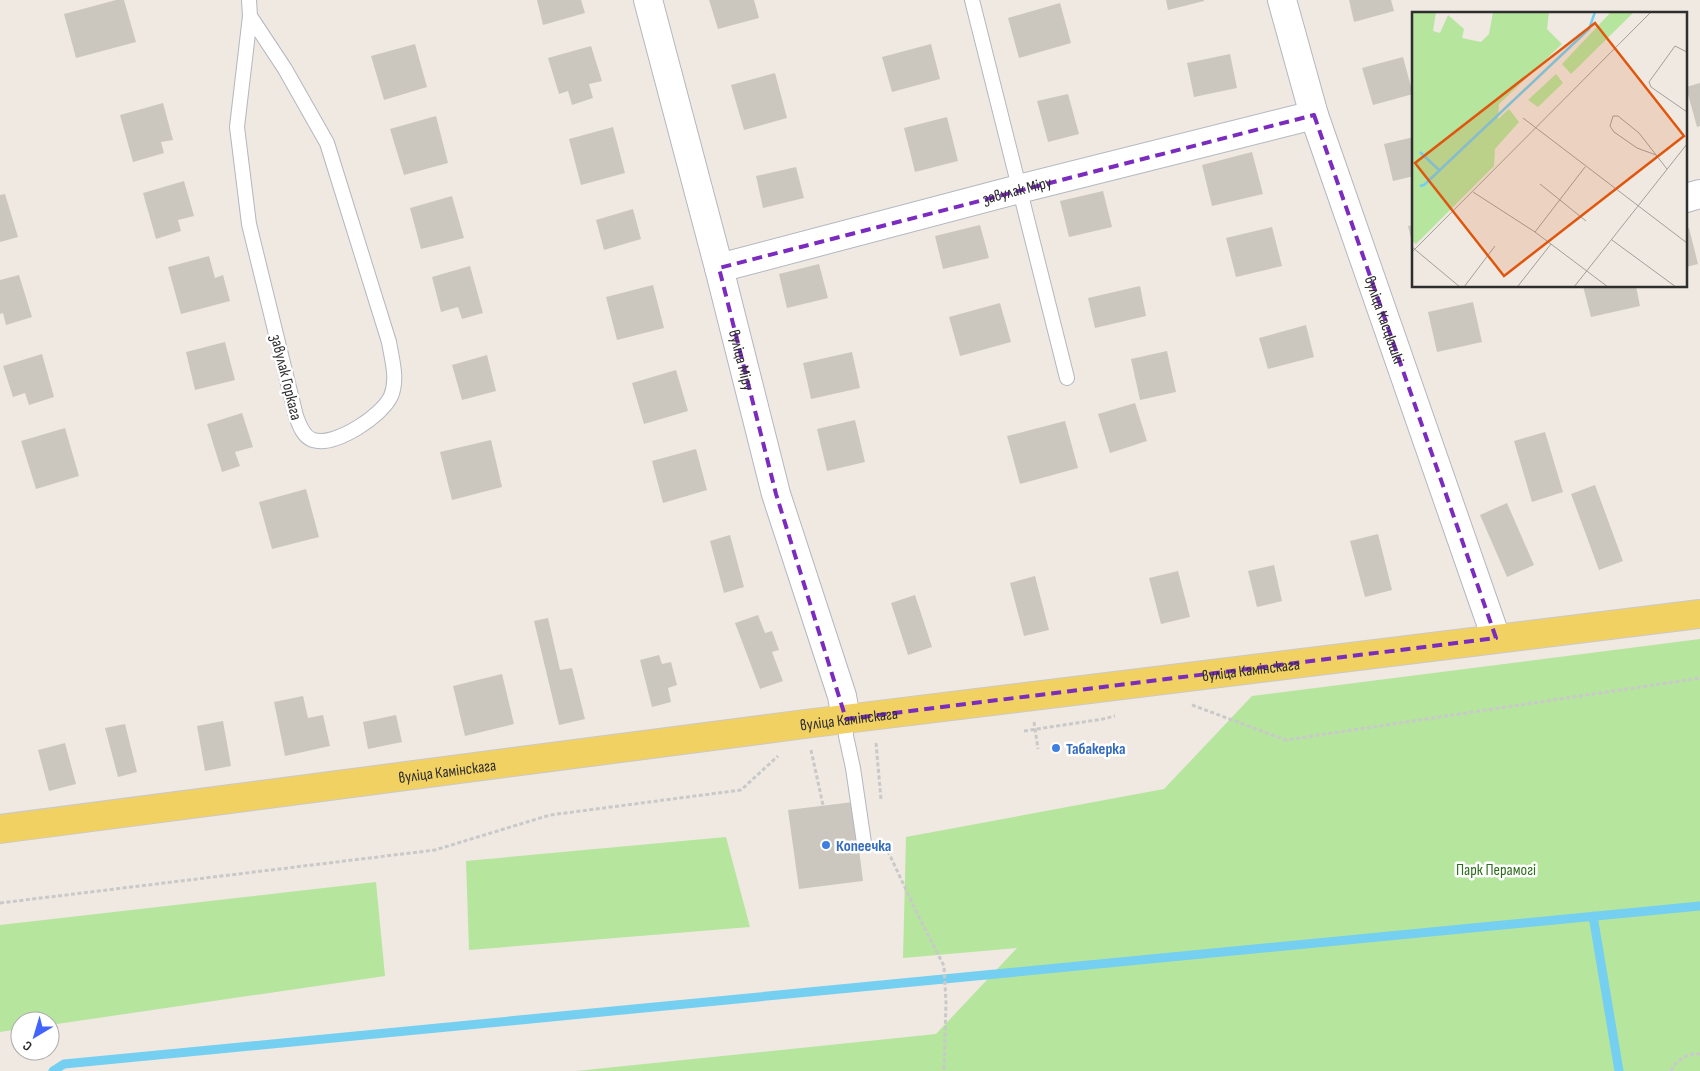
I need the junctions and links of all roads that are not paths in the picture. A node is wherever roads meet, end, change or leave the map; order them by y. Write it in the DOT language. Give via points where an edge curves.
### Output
graph roads {
  1 [pos="249,0"];
  2 [pos="648,0"];
  3 [pos="972,0"];
  4 [pos="1282,0"];
  5 [pos="250,16"];
  6 [pos="1314,115"];
  7 [pos="1019,190"];
  8 [pos="719,268"];
  9 [pos="1067,378"];
  10 [pos="1700,614"];
  11 [pos="1496,638"];
  12 [pos="846,719"];
  13 [pos="0,829"];
  14 [pos="864,843"];
  1 -- 5 [label="lane, завулак Горкага"];
  2 -- 8 [label="street, вуліца Міру"];
  3 -- 7 [label="lane"];
  4 -- 6 [label="street, вуліца Касцюшкі"];
  5 -- 5 [label="lane, завулак Горкага" via="237,127 250,224 296,416 302,432 312,440 326,440 345,435 378,414 391,396 395,375 389,342 327,143"];
  6 -- 7 [label="street, завулак Міру"];
  6 -- 11 [label="street, вуліца Касцюшкі"];
  7 -- 8 [label="street, завулак Міру"];
  7 -- 9 [label="lane"];
  8 -- 12 [label="street, вуліца Міру" via="776,494 842,696"];
  10 -- 11 [label="main road, вуліца Камінскага"];
  11 -- 12 [label="main road, вуліца Камінскага"];
  12 -- 13 [label="main road, вуліца Камінскага"];
  12 -- 14 [label="lane"];
}
